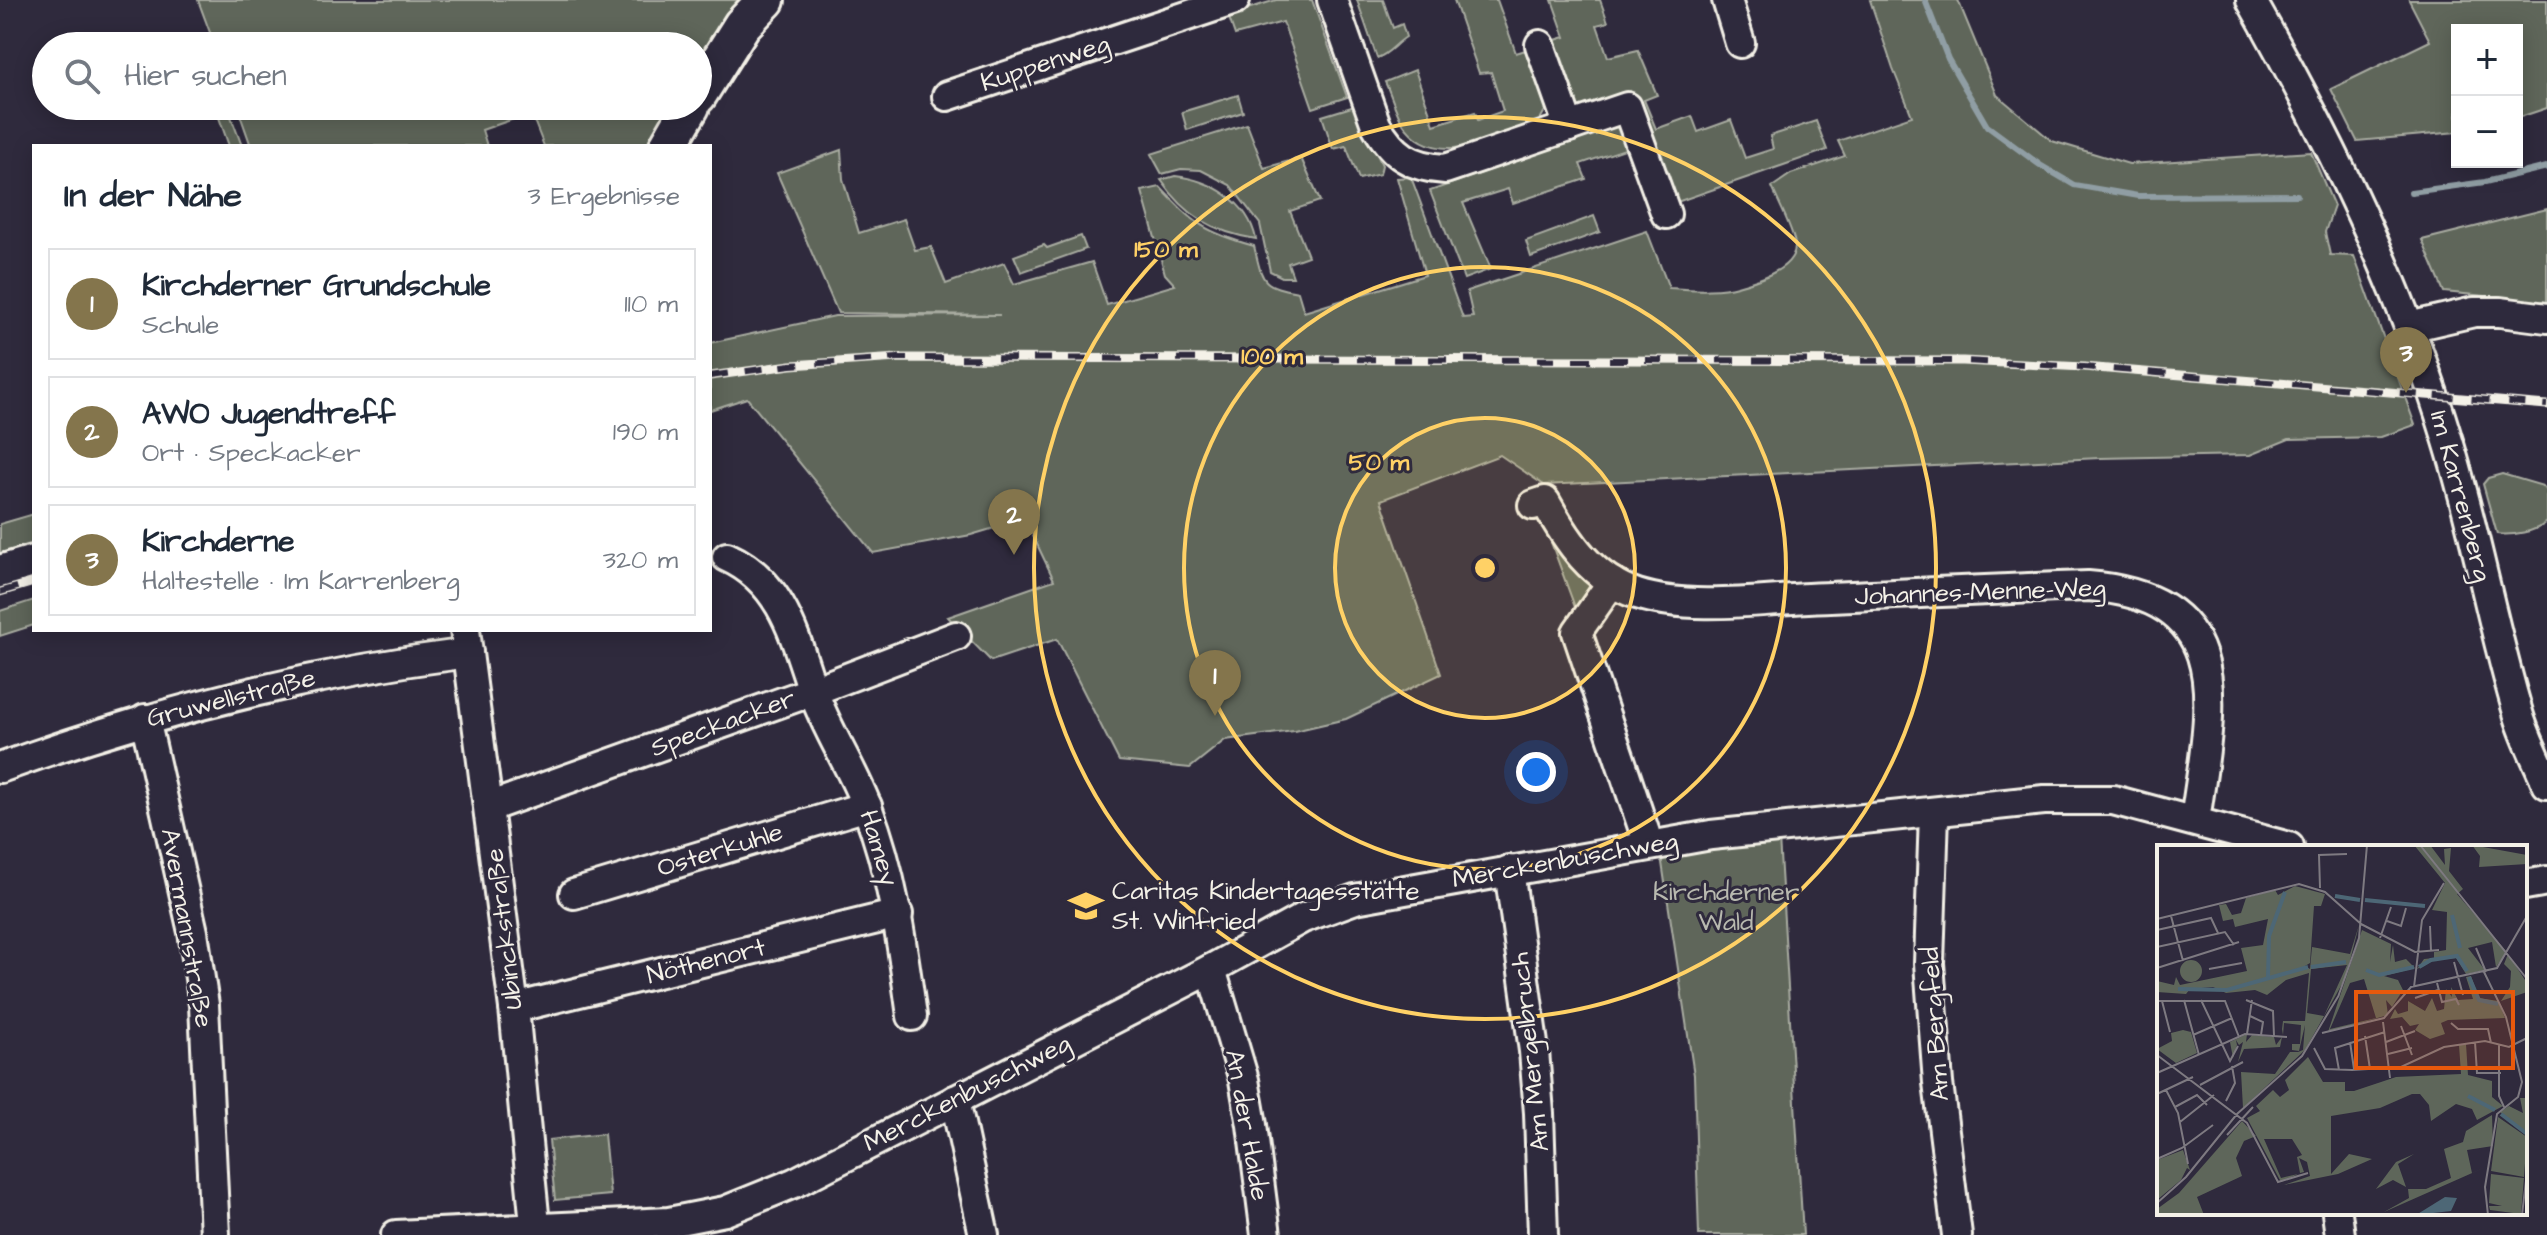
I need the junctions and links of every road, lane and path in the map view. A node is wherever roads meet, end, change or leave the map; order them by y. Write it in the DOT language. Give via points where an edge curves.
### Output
graph roads {
  1 [pos="766,0"];
  2 [pos="1235,0"];
  3 [pos="1332,0"];
  4 [pos="1727,0"];
  5 [pos="2251,0"];
  6 [pos="1740,43"];
  7 [pos="1540,45"];
  8 [pos="712,73"];
  9 [pos="947,96"];
  10 [pos="683,120"];
  11 [pos="1569,127"];
  12 [pos="669,144"];
  13 [pos="1666,214"];
  14 [pos="2547,318"];
  15 [pos="2409,327"];
  16 [pos="1533,505"];
  17 [pos="727,557"];
  18 [pos="32,565"];
  19 [pos="0,574"];
  20 [pos="1612,582"];
  21 [pos="956,636"];
  22 [pos="467,641"];
  23 [pos="813,691"];
  24 [pos="145,719"];
  25 [pos="0,768"];
  26 [pos="2547,784"];
  27 [pos="867,806"];
  28 [pos="489,807"];
  29 [pos="1934,813"];
  30 [pos="2195,821"];
  31 [pos="1649,845"];
  32 [pos="2282,845"];
  33 [pos="1509,870"];
  34 [pos="2547,881"];
  35 [pos="2527,885"];
  36 [pos="574,894"];
  37 [pos="898,914"];
  38 [pos="1211,969"];
  39 [pos="514,1008"];
  40 [pos="912,1016"];
  41 [pos="955,1100"];
  42 [pos="2337,1215"];
  43 [pos="669,1229"];
  44 [pos="537,1231"];
  45 [pos="433,1234"];
  46 [pos="215,1235"];
  47 [pos="396,1235"];
  48 [pos="984,1235"];
  49 [pos="1266,1235"];
  50 [pos="1543,1235"];
  51 [pos="1957,1235"];
  52 [pos="2340,1235"];
  1 -- 8 [label="main road" via="742,25"];
  2 -- 9 [label="street, Kuppenweg"];
  3 -- 11 [label="street" via="1376,125 1409,162 1445,169"];
  4 -- 6 [label="street"];
  5 -- 15 [label="street, Im Karrenberg" via="2310,106"];
  7 -- 11 [label="street"];
  10 -- 12 [label="main road"];
  11 -- 13 [label="street" via="1627,107"];
  14 -- 15 [label="street" via="2474,312"];
  15 -- 26 [label="street, Im Karrenberg" via="2449,442 2520,719"];
  16 -- 20 [label="street, Johannes-Menne-Weg" via="1545,501 1579,555"];
  17 -- 23 [label="street, Hamey" via="744,564 773,592"];
  18 -- 19 [label="main road"];
  20 -- 30 [label="street, Johannes-Menne-Weg" via="1636,594 1685,602 2088,586 2147,597 2190,632 2207,674 2208,725"];
  20 -- 31 [label="street" via="1577,632"];
  21 -- 23 [label="street, Speckacker"];
  22 -- 24 [label="street, Gruwellstraße"];
  22 -- 28 [label="street, Ubinckstraße"];
  23 -- 27 [label="street, Hamey"];
  23 -- 28 [label="street, Speckacker"];
  24 -- 25 [label="street, Gruwellstraße"];
  24 -- 46 [label="street, Avermannstraße" via="204,1005"];
  27 -- 36 [label="street, Osterkuhle"];
  27 -- 37 [label="street, Hamey"];
  28 -- 39 [label="street, Ubinckstraße"];
  29 -- 30 [label="street, Merckenbuschweg" via="2100,799"];
  29 -- 31 [label="street, Merckenbuschweg"];
  29 -- 51 [label="street, Am Bergfeld" via="1929,963"];
  30 -- 32 [label="street, Merckenbuschweg"];
  31 -- 33 [label="street, Merckenbuschweg"];
  33 -- 38 [label="street, Merckenbuschweg" via="1355,899 1303,918"];
  33 -- 50 [label="street, Am Mergelbruch" via="1534,1051"];
  34 -- 35 [label="street"];
  37 -- 39 [label="street, Nöthenort"];
  37 -- 40 [label="street, Hamey"];
  38 -- 41 [label="street, Merckenbuschweg"];
  38 -- 49 [label="street, An der Halde" via="1244,1080"];
  39 -- 44 [label="street, Ubinckstraße"];
  41 -- 43 [label="street, Merckenbuschweg" via="794,1183"];
  41 -- 48 [label="street"];
  42 -- 52 [label="street"];
  43 -- 44 [label="street, Merckenbuschweg"];
  44 -- 45 [label="street, Merckenbuschweg"];
  45 -- 47 [label="street, Merckenbuschweg"];
}
